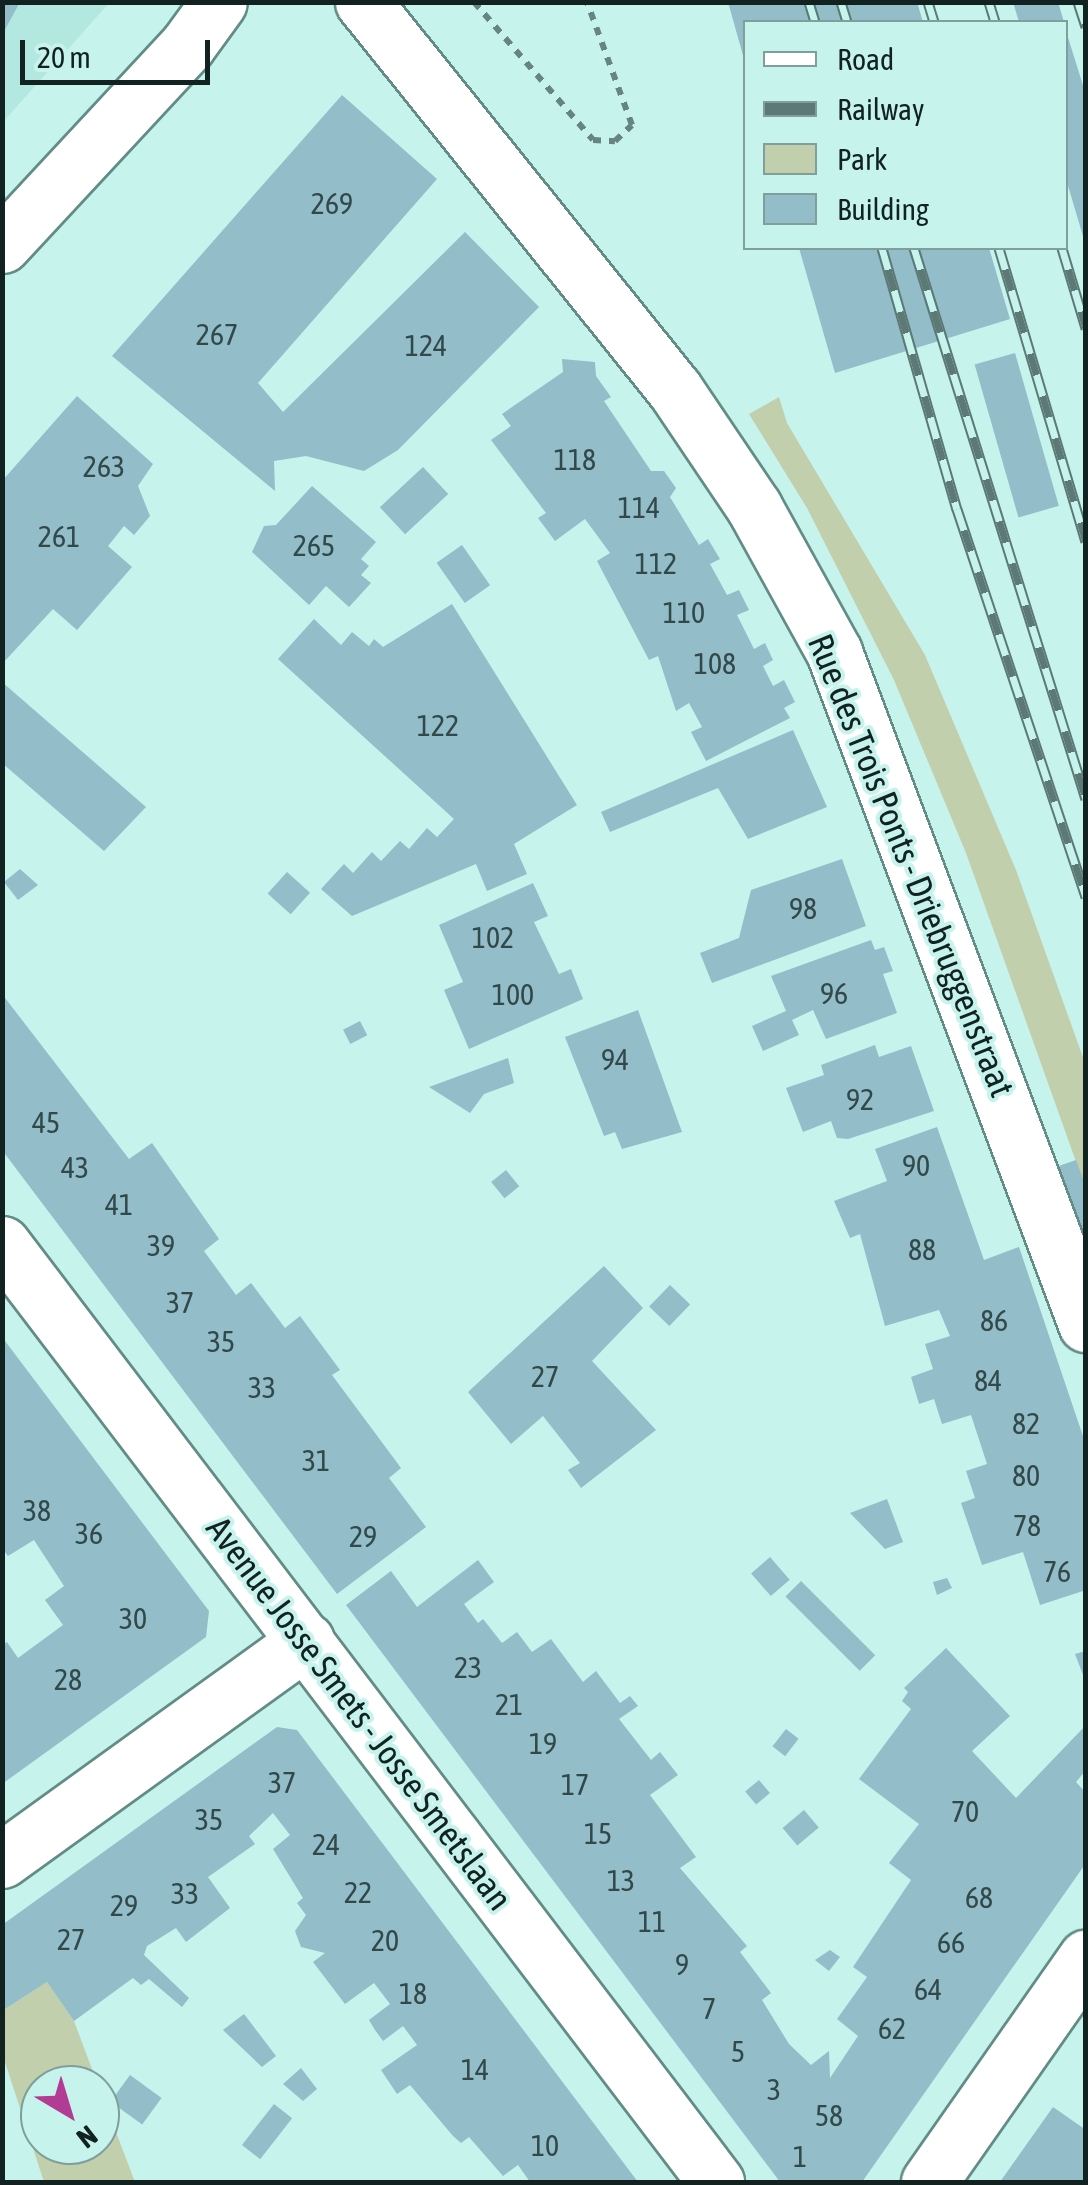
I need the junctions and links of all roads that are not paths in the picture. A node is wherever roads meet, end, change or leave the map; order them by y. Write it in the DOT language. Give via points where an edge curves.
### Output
graph roads {
  1 [pos="219,2"];
  2 [pos="364,2"];
  3 [pos="2,244"];
  4 [pos="2,1244"];
  5 [pos="1086,1324"];
  6 [pos="306,1641"];
  7 [pos="2,1860"];
  8 [pos="1086,1958"];
  9 [pos="716,2182"];
  10 [pos="930,2182"];
  1 -- 3 [label="street" via="188,46"];
  2 -- 5 [label="street, Rue des Trois Ponts - Driebruggenstraat" via="675,390 754,508 834,652"];
  4 -- 6 [label="street, Avenue Josse Smets - Josse Smetslaan"];
  6 -- 7 [label="street"];
  6 -- 9 [label="street, Avenue Josse Smets - Josse Smetslaan"];
  8 -- 10 [label="street"];
}
